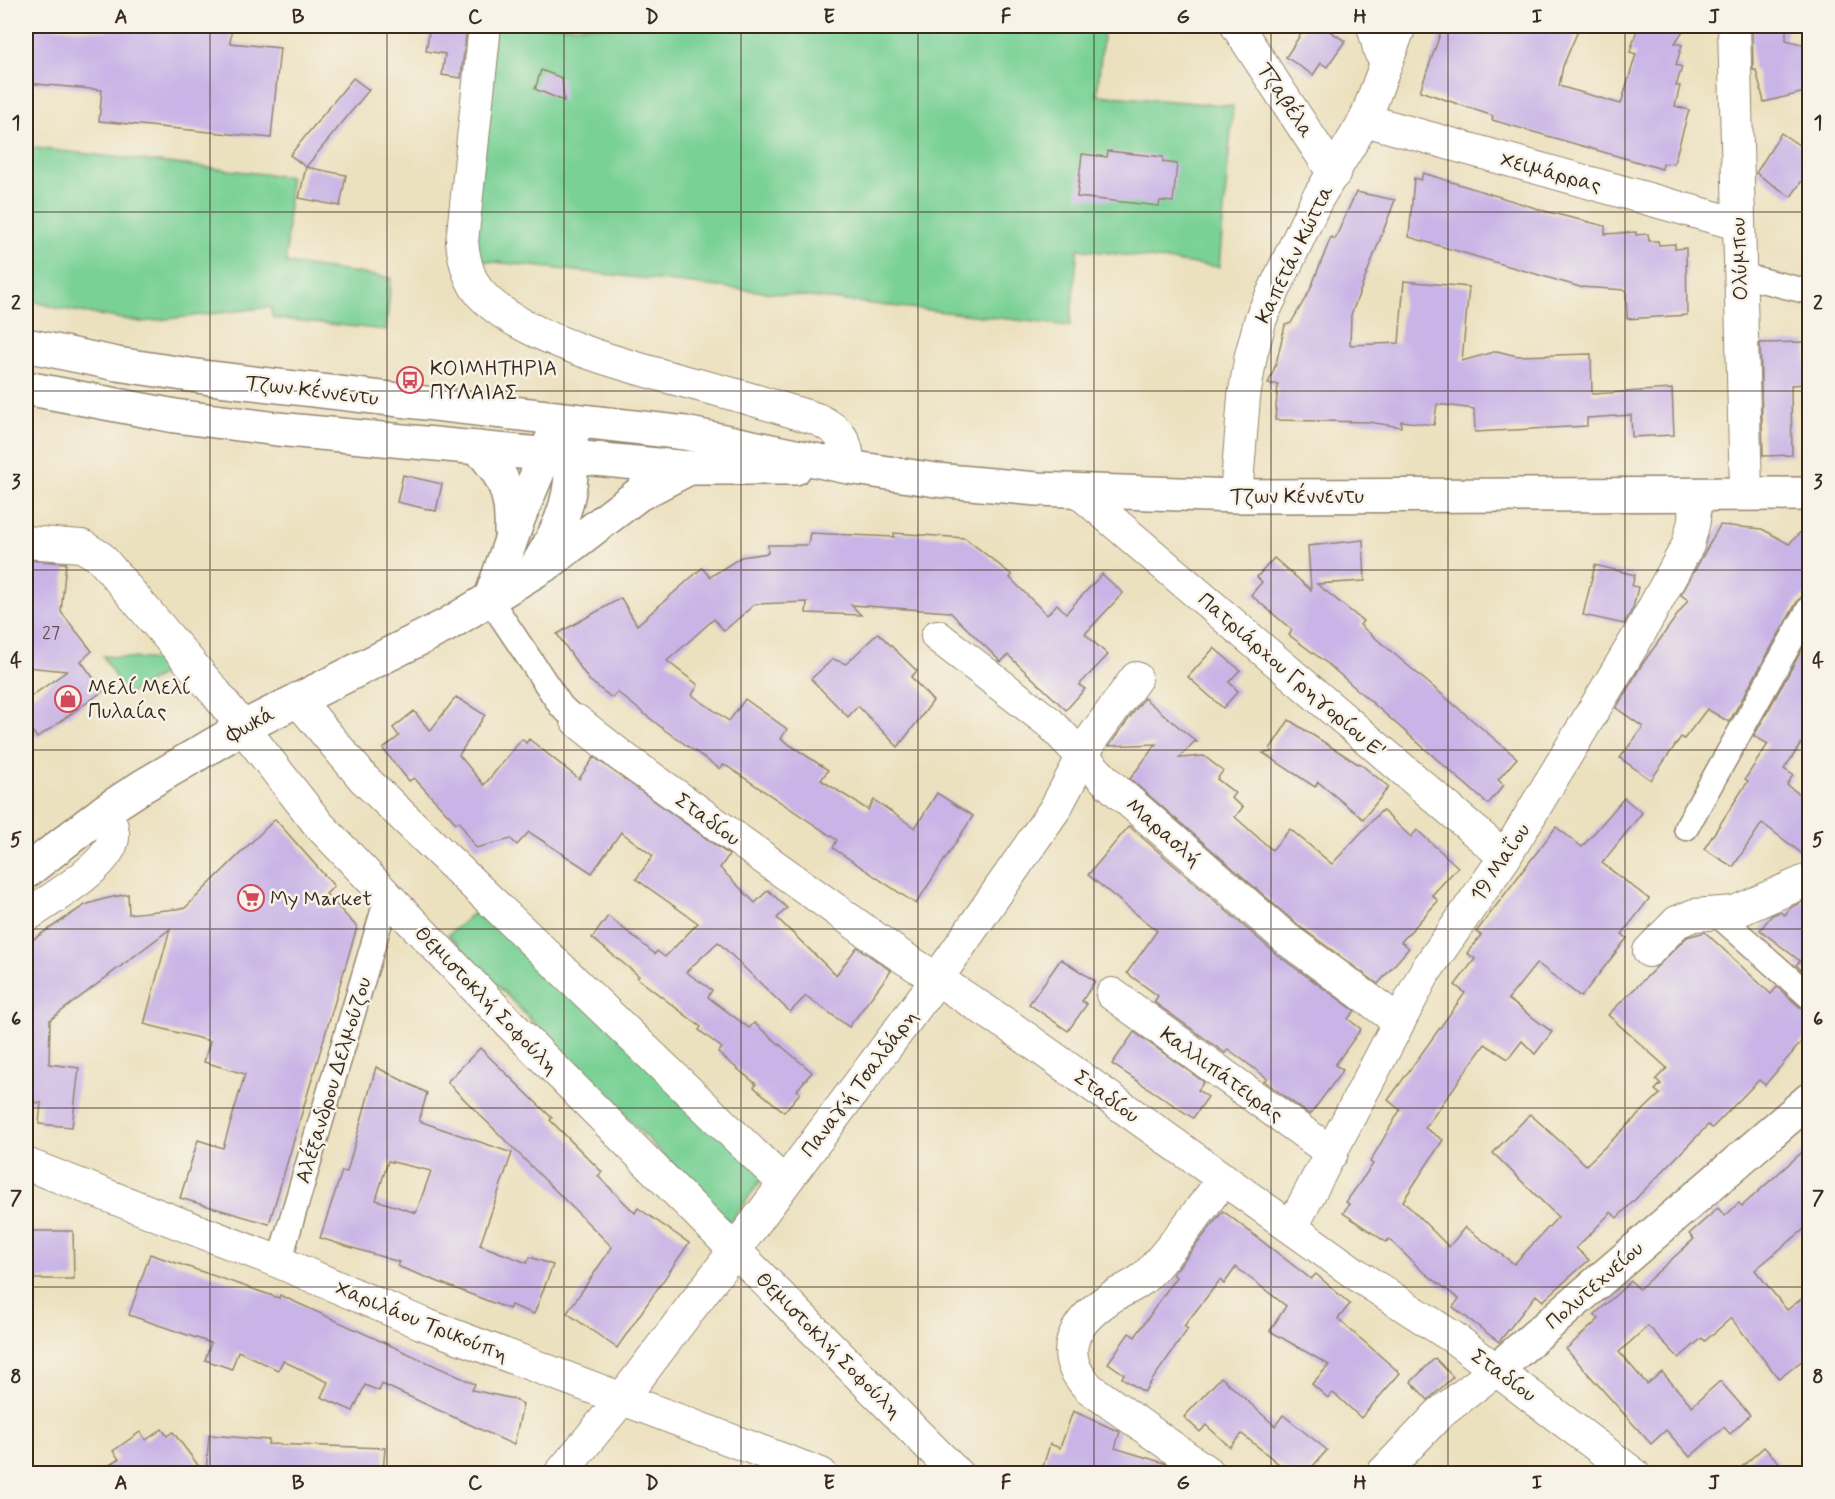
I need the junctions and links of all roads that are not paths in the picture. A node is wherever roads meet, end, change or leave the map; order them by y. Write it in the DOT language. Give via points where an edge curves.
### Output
graph roads {
  1 [pos="485,26"];
  2 [pos="1237,26"];
  3 [pos="1373,26"];
  4 [pos="1400,26"];
  5 [pos="1734,26"];
  6 [pos="1388,58"];
  7 [pos="1365,120"];
  8 [pos="1334,174"];
  9 [pos="1738,224"];
  10 [pos="1740,275"];
  11 [pos="1809,292"];
  12 [pos="26,345"];
  13 [pos="26,388"];
  14 [pos="565,419"];
  15 [pos="478,448"];
  16 [pos="560,456"];
  17 [pos="848,467"];
  18 [pos="689,468"];
  19 [pos="1079,492"];
  20 [pos="1746,493"];
  21 [pos="1695,494"];
  22 [pos="1809,494"];
  23 [pos="1236,496"];
  24 [pos="510,540"];
  25 [pos="26,542"];
  26 [pos="532,573"];
  27 [pos="490,600"];
  28 [pos="1809,607"];
  29 [pos="937,636"];
  30 [pos="1136,678"];
  31 [pos="297,699"];
  32 [pos="577,721"];
  33 [pos="242,728"];
  34 [pos="1082,757"];
  35 [pos="106,810"];
  36 [pos="1686,828"];
  37 [pos="1505,857"];
  38 [pos="26,872"];
  39 [pos="1809,879"];
  40 [pos="387,898"];
  41 [pos="1705,915"];
  42 [pos="26,916"];
  43 [pos="1649,951"];
  44 [pos="937,979"];
  45 [pos="1112,994"];
  46 [pos="1809,997"];
  47 [pos="1397,1020"];
  48 [pos="1809,1100"];
  49 [pos="1332,1153"];
  50 [pos="26,1164"];
  51 [pos="1224,1179"];
  52 [pos="784,1183"];
  53 [pos="1292,1227"];
  54 [pos="734,1251"];
  55 [pos="279,1262"];
  56 [pos="1497,1369"];
  57 [pos="621,1400"];
  58 [pos="560,1473"];
  59 [pos="821,1473"];
  60 [pos="957,1473"];
  61 [pos="1210,1473"];
  62 [pos="1382,1473"];
  63 [pos="1634,1473"];
  1 -- 17 [label="street" via="462,242 464,262 479,292 514,320 562,342 659,375 817,419 835,428 845,440"];
  2 -- 8 [label="street, Τζαβέλα"];
  3 -- 6 [label="street" via="1380,52"];
  4 -- 6 [label="street, Καπετάν Κώττα"];
  5 -- 9 [label="street, Ολύμπου"];
  6 -- 7 [label="street, Καπετάν Κώττα"];
  7 -- 8 [label="street, Καπετάν Κώττα"];
  7 -- 9 [label="street, Χειμάρρας"];
  8 -- 23 [label="street, Καπετάν Κώττα" via="1316,201 1261,318 1246,386"];
  9 -- 10 [label="street, Ολύμπου"];
  10 -- 11 [label="street"];
  10 -- 20 [label="street, Ολύμπου"];
  12 -- 14 [label="main road, Τζων Κέννεντυ" via="210,378"];
  13 -- 15 [label="main road, Τζων Κέννεντυ" via="224,424"];
  14 -- 16 [label="main road, Φωκά"];
  14 -- 17 [label="main road, Τζων Κέννεντυ" via="684,433"];
  15 -- 16 [label="main road, Τζων Κέννεντυ"];
  15 -- 24 [label="main road" via="505,482 511,507"];
  16 -- 18 [label="main road, Τζων Κέννεντυ"];
  16 -- 24 [label="main road, Φωκά"];
  16 -- 26 [label="main road, Φωκά" via="573,476 565,510"];
  17 -- 18 [label="main road, Τζων Κέννεντυ"];
  17 -- 19 [label="main road, Τζων Κέννεντυ" via="936,480"];
  18 -- 26 [label="main road" via="639,494"];
  19 -- 23 [label="main road, Τζων Κέννεντυ"];
  19 -- 37 [label="street, Πατριάρχου Γρηγορίου Ε'"];
  20 -- 21 [label="main road, Τζων Κέννεντυ"];
  20 -- 22 [label="main road, Τζων Κέννεντυ"];
  21 -- 23 [label="main road, Τζων Κέννεντυ"];
  21 -- 37 [label="street, 19 Μαΐου" via="1693,528 1678,565"];
  24 -- 27 [label="main road, Φωκά"];
  25 -- 33 [label="street, Θεμιστοκλή Σοφούλη" via="82,546 100,557"];
  26 -- 27 [label="main road, Φωκά"];
  27 -- 31 [label="main road, Φωκά" via="424,638"];
  27 -- 32 [label="street" via="561,706"];
  28 -- 36 [label="street"];
  29 -- 34 [label="street, Μαρασλή" via="1036,711"];
  30 -- 34 [label="street, Παναγή Τσαλδάρη"];
  31 -- 33 [label="main road, Φωκά"];
  31 -- 52 [label="street" via="364,779"];
  32 -- 44 [label="street, Σταδίου" via="769,863"];
  33 -- 35 [label="main road, Φωκά"];
  33 -- 40 [label="street, Θεμιστοκλή Σοφούλη" via="319,825"];
  34 -- 44 [label="street, Παναγή Τσαλδάρη" via="1055,809"];
  34 -- 47 [label="street, Μαρασλή" via="1288,940"];
  35 -- 38 [label="main road, Φωκά"];
  35 -- 42 [label="street" via="113,837 104,856"];
  37 -- 47 [label="street, 19 Μαΐου" via="1433,958"];
  39 -- 41 [label="street" via="1746,908"];
  40 -- 54 [label="street, Θεμιστοκλή Σοφούλη"];
  40 -- 55 [label="street, Αλέξανδρου Δελμούζου"];
  41 -- 43 [label="street" via="1677,922"];
  41 -- 46 [label="street"];
  44 -- 51 [label="street, Σταδίου"];
  44 -- 52 [label="street, Παναγή Τσαλδάρη"];
  45 -- 49 [label="street, Καλλιπάτειρας"];
  47 -- 49 [label="street, 19 Μαΐου"];
  48 -- 56 [label="main road, Πολυτεχνείου"];
  49 -- 53 [label="street, 19 Μαΐου"];
  50 -- 55 [label="street, Χαριλάου Τρικούπη"];
  51 -- 53 [label="street, Σταδίου"];
  51 -- 61 [label="street" via="1150,1272 1085,1319 1076,1332 1071,1352 1076,1372 1089,1388"];
  52 -- 54 [label="street, Παναγή Τσαλδάρη"];
  53 -- 56 [label="street, Σταδίου"];
  54 -- 57 [label="street, Παναγή Τσαλδάρη"];
  54 -- 60 [label="street, Θεμιστοκλή Σοφούλη"];
  55 -- 57 [label="street, Χαριλάου Τρικούπη" via="421,1323"];
  56 -- 62 [label="street, Πολυτεχνείου" via="1439,1413"];
  56 -- 63 [label="street, Σταδίου"];
  57 -- 58 [label="street, Παναγή Τσαλδάρη"];
  57 -- 59 [label="street, Χαριλάου Τρικούπη"];
}
